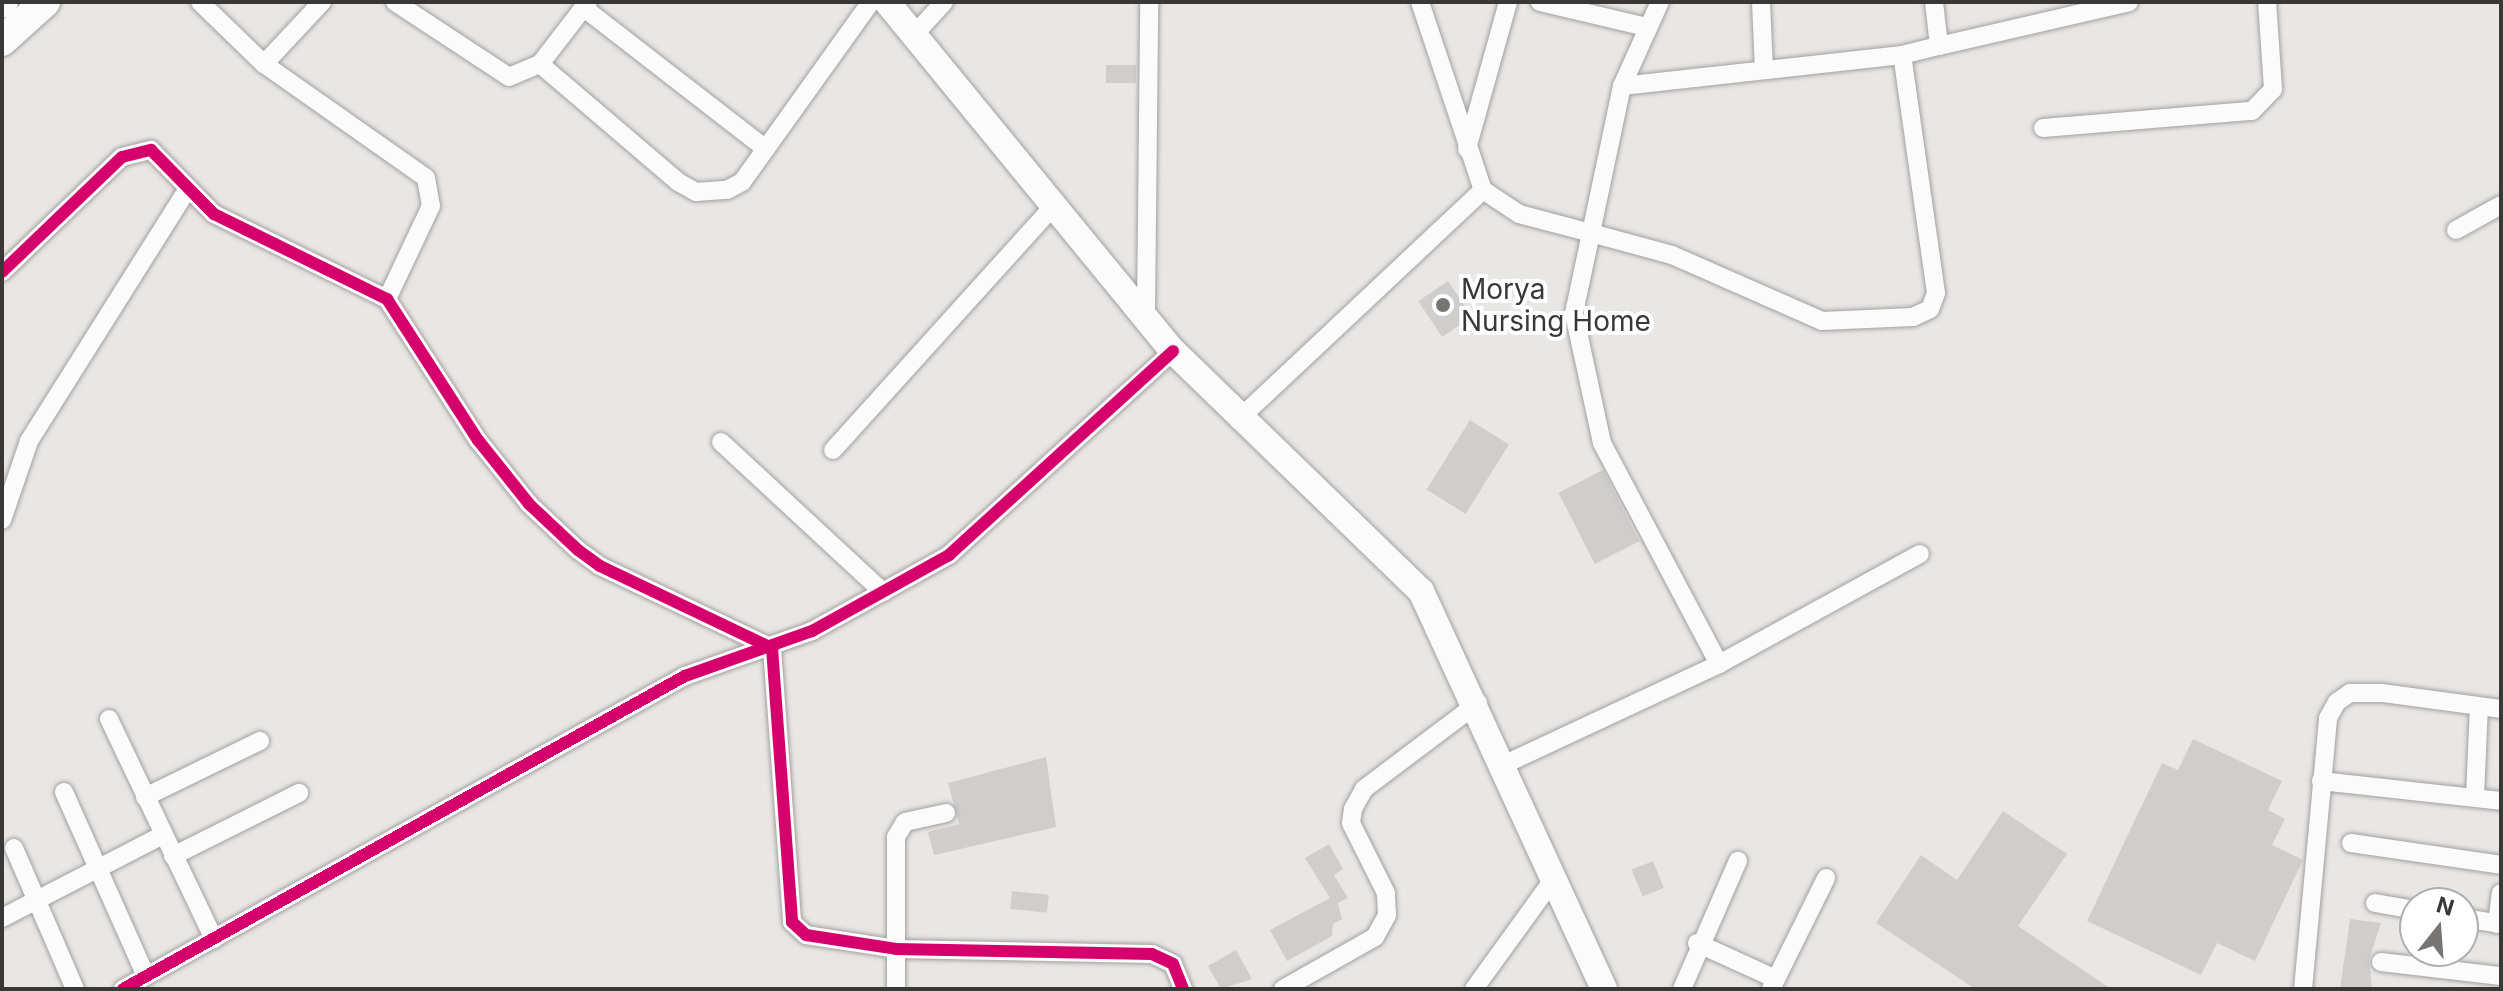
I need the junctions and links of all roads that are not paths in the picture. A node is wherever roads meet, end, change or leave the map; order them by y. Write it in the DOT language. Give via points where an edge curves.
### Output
graph roads {
  1 [pos="45,2"];
  2 [pos="200,2"];
  3 [pos="322,2"];
  4 [pos="395,2"];
  5 [pos="871,2"];
  6 [pos="887,2"];
  7 [pos="944,2"];
  8 [pos="1149,2"];
  9 [pos="1420,2"];
  10 [pos="1508,2"];
  11 [pos="1540,2"];
  12 [pos="1660,2"];
  13 [pos="1761,2"];
  14 [pos="1934,2"];
  15 [pos="2129,2"];
  16 [pos="2267,2"];
  17 [pos="586,5"];
  18 [pos="1647,27"];
  19 [pos="914,35"];
  20 [pos="2,41"];
  21 [pos="1939,46"];
  22 [pos="1902,55"];
  23 [pos="264,64"];
  24 [pos="540,64"];
  25 [pos="1764,70"];
  26 [pos="1622,86"];
  27 [pos="2043,128"];
  28 [pos="766,149"];
  29 [pos="1466,149"];
  30 [pos="187,190"];
  31 [pos="1483,190"];
  32 [pos="1055,204"];
  33 [pos="2501,205"];
  34 [pos="2456,230"];
  35 [pos="1591,233"];
  36 [pos="2,272"];
  37 [pos="387,299"];
  38 [pos="1146,313"];
  39 [pos="1173,351"];
  40 [pos="1238,420"];
  41 [pos="721,442"];
  42 [pos="833,450"];
  43 [pos="2,520"];
  44 [pos="1920,554"];
  45 [pos="883,592"];
  46 [pos="772,648"];
  47 [pos="1719,664"];
  48 [pos="1478,703"];
  49 [pos="2479,707"];
  50 [pos="2501,709"];
  51 [pos="109,719"];
  52 [pos="260,741"];
  53 [pos="1505,764"];
  54 [pos="2321,781"];
  55 [pos="64,792"];
  56 [pos="299,793"];
  57 [pos="145,797"];
  58 [pos="2475,797"];
  59 [pos="2501,801"];
  60 [pos="946,813"];
  61 [pos="163,835"];
  62 [pos="2351,843"];
  63 [pos="14,848"];
  64 [pos="173,856"];
  65 [pos="1738,861"];
  66 [pos="2501,865"];
  67 [pos="96,870"];
  68 [pos="1826,878"];
  69 [pos="1553,880"];
  70 [pos="2501,893"];
  71 [pos="37,900"];
  72 [pos="2375,903"];
  73 [pos="2399,907"];
  74 [pos="2,918"];
  75 [pos="2479,921"];
  76 [pos="2499,924"];
  77 [pos="214,939"];
  78 [pos="1697,943"];
  79 [pos="896,949"];
  80 [pos="2381,962"];
  81 [pos="146,976"];
  82 [pos="2501,976"];
  83 [pos="1774,984"];
  84 [pos="75,989"];
  85 [pos="123,989"];
  86 [pos="896,989"];
  87 [pos="1183,989"];
  88 [pos="1283,989"];
  89 [pos="1474,989"];
  90 [pos="1604,989"];
  91 [pos="1682,989"];
  92 [pos="2303,989"];
  1 -- 20 [label="main road"];
  2 -- 23 [label="street"];
  3 -- 23 [label="street"];
  4 -- 24 [label="street" via="498,73 521,76"];
  5 -- 28 [label="street"];
  6 -- 19 [label="main road"];
  7 -- 19 [label="street"];
  8 -- 38 [label="street"];
  9 -- 29 [label="street"];
  10 -- 29 [label="street"];
  11 -- 18 [label="street"];
  12 -- 18 [label="street"];
  13 -- 25 [label="street"];
  14 -- 21 [label="street"];
  15 -- 21 [label="street"];
  16 -- 27 [label="street" via="2273,89 2252,111"];
  17 -- 24 [label="street"];
  17 -- 28 [label="street"];
  18 -- 26 [label="street"];
  19 -- 32 [label="main road"];
  21 -- 22 [label="street"];
  22 -- 25 [label="street"];
  22 -- 35 [label="street" via="1936,293 1930,309 1913,317 1822,321 1672,255"];
  23 -- 37 [label="street" via="426,178 431,206"];
  24 -- 28 [label="street" via="678,182 708,198 742,182"];
  25 -- 26 [label="street"];
  26 -- 35 [label="street"];
  29 -- 31 [label="street"];
  30 -- 36 [label="street" via="160,155 134,151"];
  30 -- 37 [label="street" via="214,214"];
  30 -- 43 [label="street" via="29,441"];
  31 -- 35 [label="street" via="1519,214"];
  31 -- 40 [label="street"];
  32 -- 38 [label="main road"];
  32 -- 42 [label="street"];
  33 -- 34 [label="street"];
  35 -- 47 [label="street" via="1574,313 1602,443"];
  37 -- 46 [label="street" via="478,440 554,530 600,566"];
  38 -- 39 [label="main road"];
  39 -- 40 [label="main road"];
  39 -- 45 [label="street" via="949,555"];
  40 -- 48 [label="main road" via="1421,591"];
  41 -- 45 [label="street"];
  44 -- 47 [label="street"];
  45 -- 46 [label="street"];
  46 -- 77 [label="street" via="685,676"];
  46 -- 79 [label="street" via="792,922 806,935"];
  47 -- 53 [label="street"];
  48 -- 53 [label="main road"];
  48 -- 88 [label="street" via="1364,789 1353,809 1351,823 1386,893 1387,915 1375,937"];
  49 -- 50 [label="street"];
  49 -- 54 [label="street" via="2350,693 2328,718"];
  49 -- 58 [label="street"];
  51 -- 57 [label="street"];
  52 -- 57 [label="street"];
  53 -- 69 [label="main road"];
  54 -- 58 [label="street"];
  54 -- 92 [label="street"];
  55 -- 67 [label="street"];
  56 -- 64 [label="street"];
  57 -- 61 [label="street"];
  58 -- 59 [label="street"];
  60 -- 79 [label="street" via="905,822 896,837"];
  61 -- 64 [label="street"];
  61 -- 67 [label="street"];
  62 -- 66 [label="street"];
  63 -- 71 [label="street"];
  64 -- 77 [label="street"];
  65 -- 78 [label="street"];
  67 -- 71 [label="street"];
  67 -- 81 [label="street"];
  68 -- 83 [label="street"];
  69 -- 89 [label="street"];
  69 -- 90 [label="main road"];
  70 -- 76 [label="street"];
  71 -- 74 [label="street"];
  71 -- 84 [label="street"];
  72 -- 73 [label="street"];
  75 -- 76 [label="street"];
  77 -- 81 [label="street"];
  78 -- 83 [label="street"];
  78 -- 91 [label="street"];
  79 -- 86 [label="street"];
  79 -- 87 [label="street" via="1152,954 1173,964"];
  80 -- 82 [label="street"];
  81 -- 85 [label="street"];
}
